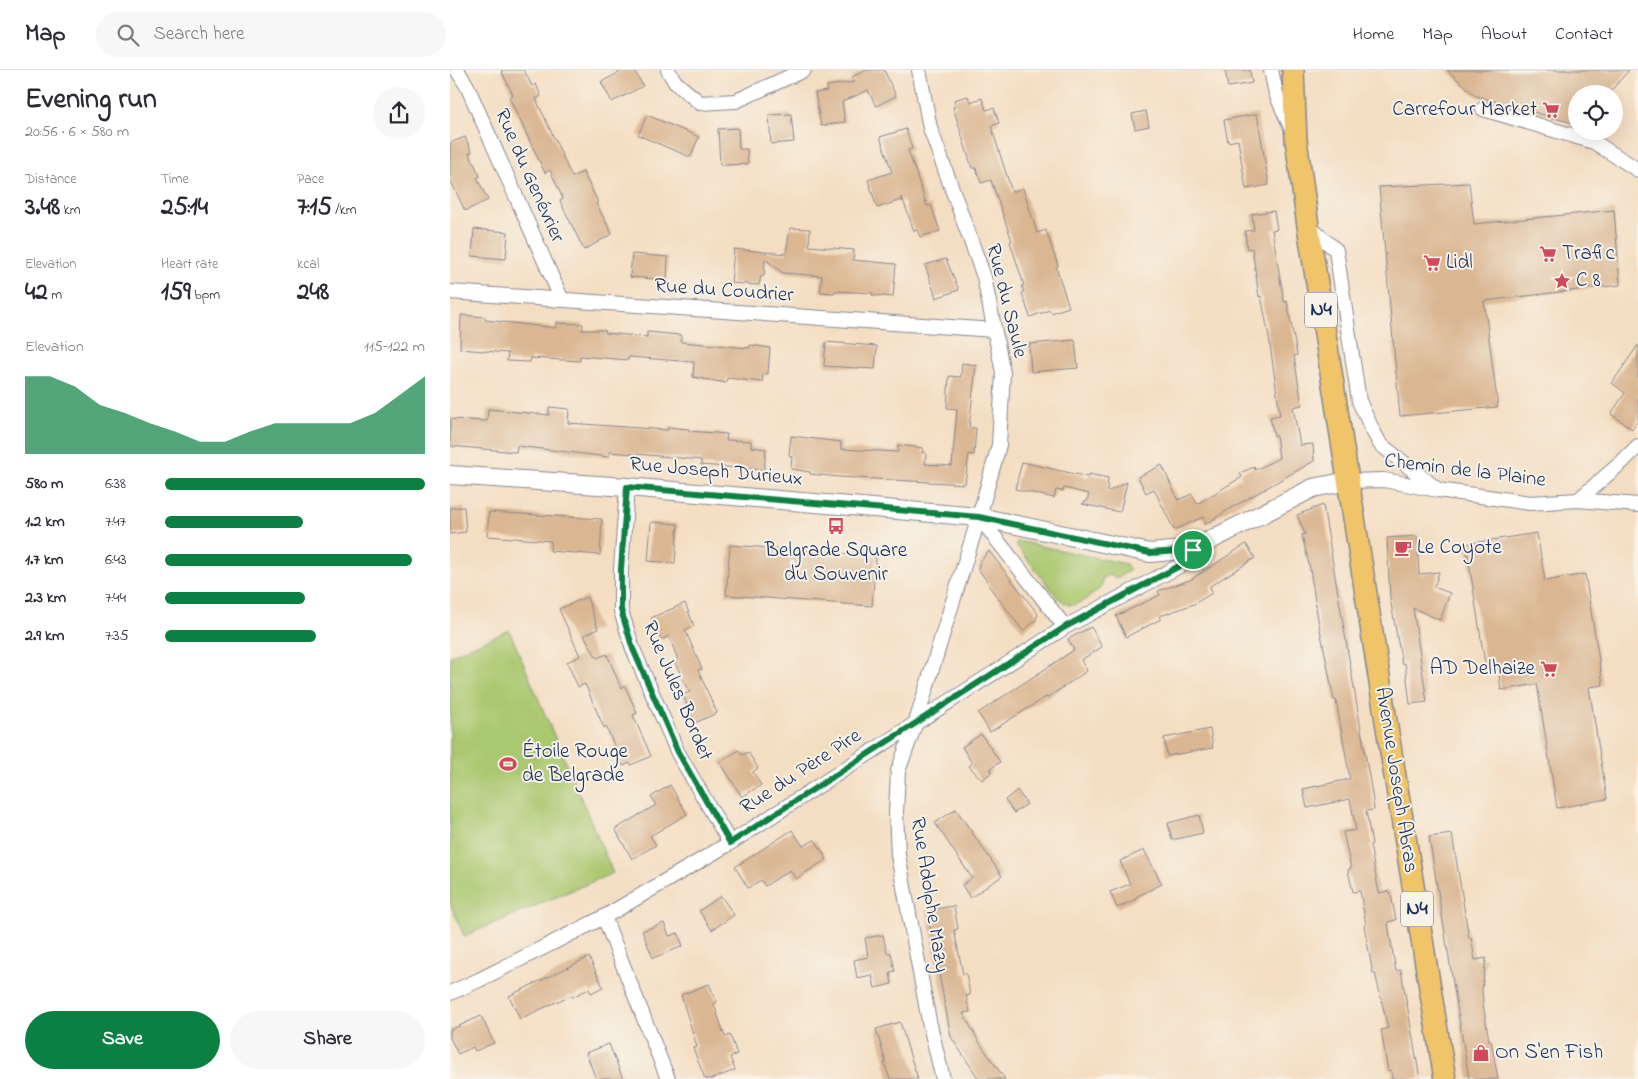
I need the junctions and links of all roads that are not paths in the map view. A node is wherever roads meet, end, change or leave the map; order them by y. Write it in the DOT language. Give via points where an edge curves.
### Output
graph roads {
  1 [pos="457,70"];
  2 [pos="668,70"];
  3 [pos="804,70"];
  4 [pos="919,70"];
  5 [pos="1271,70"];
  6 [pos="1293,70"];
  7 [pos="1483,109"];
  8 [pos="1296,140"];
  9 [pos="1638,169"];
  10 [pos="1308,226"];
  11 [pos="450,292"];
  12 [pos="562,300"];
  13 [pos="994,330"];
  14 [pos="1638,446"];
  15 [pos="450,475"];
  16 [pos="1348,481"];
  17 [pos="627,487"];
  18 [pos="1438,490"];
  19 [pos="1578,500"];
  20 [pos="1638,505"];
  21 [pos="979,517"];
  22 [pos="1193,550"];
  23 [pos="1065,627"];
  24 [pos="916,722"];
  25 [pos="730,843"];
  26 [pos="604,917"];
  27 [pos="450,993"];
  28 [pos="668,1079"];
  29 [pos="944,1079"];
  30 [pos="1445,1079"];
  1 -- 12 [label="street, Rue du Genévrier"];
  2 -- 3 [label="street" via="675,82 700,103 736,101"];
  4 -- 13 [label="street, Rue du Saule" via="930,128 984,277"];
  5 -- 8 [label="street" via="1276,94"];
  6 -- 8 [label="main road, N4"];
  7 -- 9 [label="street" via="1594,142"];
  8 -- 10 [label="main road, N4"];
  10 -- 16 [label="main road, N4"];
  10 -- 18 [label="street" via="1336,250 1359,401 1372,429 1380,444"];
  11 -- 12 [label="street, Rue du Coudrier"];
  12 -- 13 [label="street, Rue du Coudrier"];
  13 -- 21 [label="street, Rue du Saule" via="1003,373 999,445"];
  14 -- 19 [label="street"];
  15 -- 17 [label="street, Rue Joseph Durieux"];
  16 -- 18 [label="street, Chemin de la Plaine" via="1384,480"];
  16 -- 22 [label="street" via="1313,488"];
  16 -- 30 [label="main road, Avenue Joseph Abras / N4"];
  17 -- 21 [label="street, Rue Joseph Durieux"];
  17 -- 25 [label="street, Rue Jules Bordet" via="621,610 633,649 678,752"];
  18 -- 19 [label="street, Chemin de la Plaine" via="1530,503"];
  19 -- 20 [label="street, Chemin de la Plaine"];
  21 -- 22 [label="street, Rue Joseph Durieux" via="1150,553"];
  21 -- 23 [label="street"];
  21 -- 24 [label="street, Rue Adolphe Mazy"];
  22 -- 23 [label="street" via="1185,563"];
  23 -- 24 [label="street"];
  24 -- 25 [label="street, Rue du Père Pire"];
  24 -- 29 [label="street, Rue Adolphe Mazy" via="898,771 898,855 929,1021"];
  25 -- 26 [label="street, Rue du Père Pire"];
  26 -- 27 [label="street, Rue du Père Pire"];
  26 -- 28 [label="street"];
}
